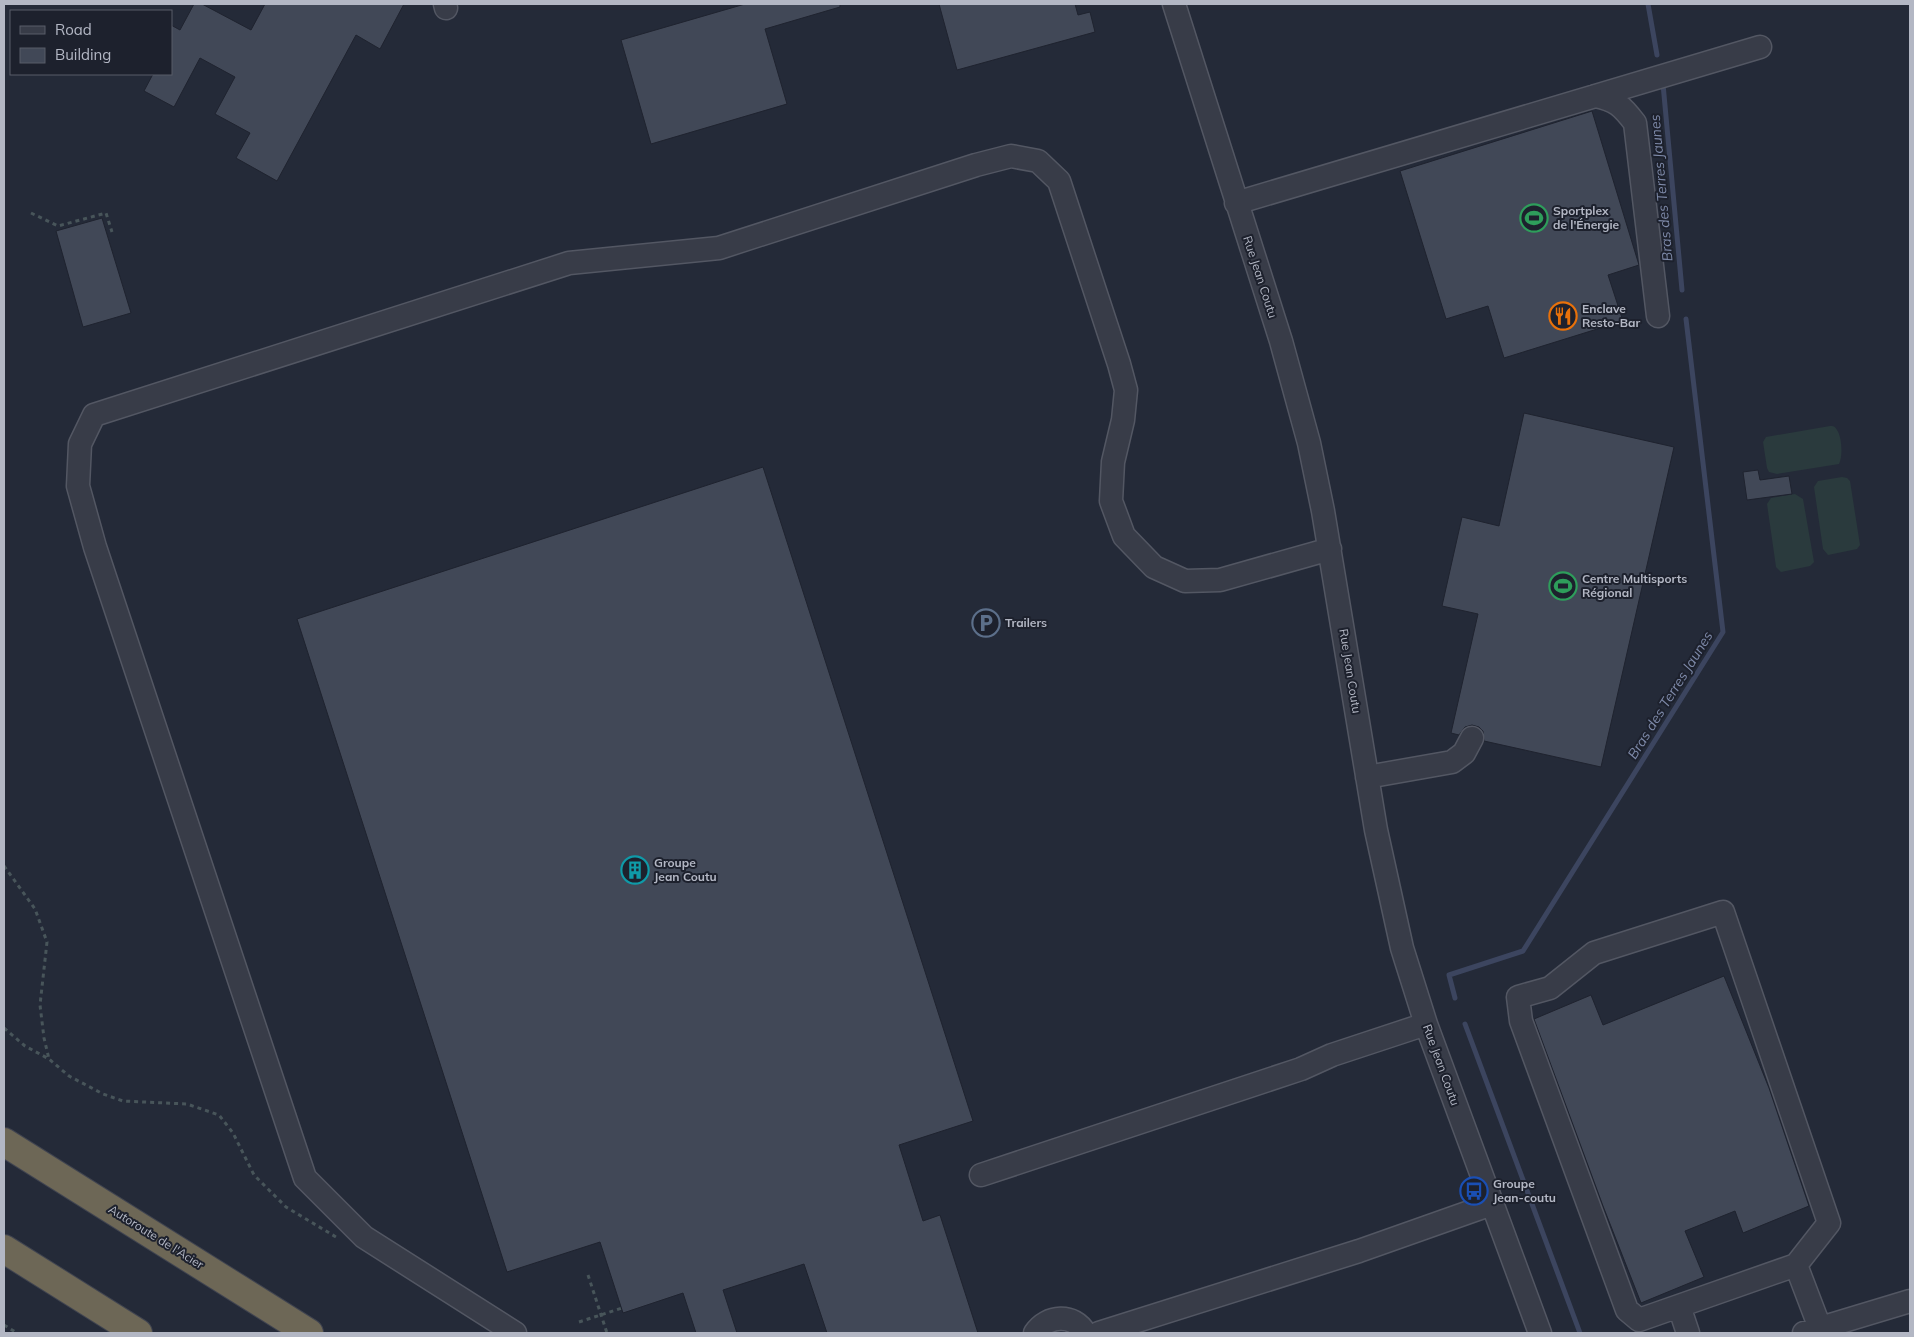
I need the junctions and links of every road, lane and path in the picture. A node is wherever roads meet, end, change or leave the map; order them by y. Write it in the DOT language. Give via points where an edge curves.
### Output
graph roads {
  1 [pos="1174,4"];
  2 [pos="1760,47"];
  3 [pos="1595,96"];
  4 [pos="1236,202"];
  5 [pos="31,213"];
  6 [pos="112,232"];
  7 [pos="1658,316"];
  8 [pos="1330,549"];
  9 [pos="1472,738"];
  10 [pos="1367,777"];
  11 [pos="4,866"];
  12 [pos="1426,1024"];
  13 [pos="4,1028"];
  14 [pos="4,1142"];
  15 [pos="981,1175"];
  16 [pos="1492,1204"];
  17 [pos="4,1249"];
  18 [pos="1796,1265"];
  19 [pos="588,1275"];
  20 [pos="1910,1300"];
  21 [pos="1679,1306"];
  22 [pos="622,1308"];
  23 [pos="601,1315"];
  24 [pos="579,1322"];
  25 [pos="4,1325"];
  26 [pos="1812,1331"];
  27 [pos="18,1333"];
  28 [pos="138,1333"];
  29 [pos="309,1333"];
  30 [pos="515,1333"];
  31 [pos="607,1333"];
  32 [pos="1035,1333"];
  33 [pos="1085,1333"];
  34 [pos="1099,1333"];
  35 [pos="1540,1333"];
  36 [pos="1688,1333"];
  1 -- 4 [label="street, Rue Jean Coutu"];
  2 -- 3 [label="street"];
  3 -- 4 [label="street"];
  3 -- 7 [label="street" via="1622,106 1635,123"];
  4 -- 8 [label="street, Rue Jean Coutu" via="1301,411"];
  5 -- 6 [label="path" via="58,226 106,213"];
  8 -- 10 [label="street, Rue Jean Coutu"];
  8 -- 30 [label="street" via="1220,580 1185,581 1154,567 1124,536 1111,501 1113,462 1124,420 1126,390 1119,364 1058,180 1038,161 1011,156 976,164 719,248 570,263 94,415 80,444 78,486 95,547 305,1178 364,1237"];
  9 -- 10 [label="street" via="1464,752 1452,762"];
  10 -- 12 [label="street, Rue Jean Coutu" via="1391,905"];
  11 -- 13 [label="path" via="35,909 47,942 40,1005 49,1059 25,1046"];
  12 -- 15 [label="street"];
  12 -- 16 [label="street, Rue Jean Coutu"];
  14 -- 29 [label="highway, Autoroute de l'Acier"];
  16 -- 34 [label="street" via="1358,1251"];
  16 -- 35 [label="street, Rue Jean Coutu"];
  17 -- 28 [label="highway"];
  18 -- 21 [label="street"];
  18 -- 21 [label="street" via="1829,1224 1724,912 1594,953 1550,988 1518,997 1522,1021 1627,1310 1639,1320"];
  18 -- 26 [label="street"];
  19 -- 23 [label="path"];
  20 -- 26 [label="street"];
  21 -- 36 [label="street"];
  22 -- 23 [label="path"];
  23 -- 24 [label="path"];
  23 -- 31 [label="path"];
  25 -- 27 [label="path"];
  32 -- 33 [label="street" via="1042,1324 1059,1318 1076,1323"];
}
